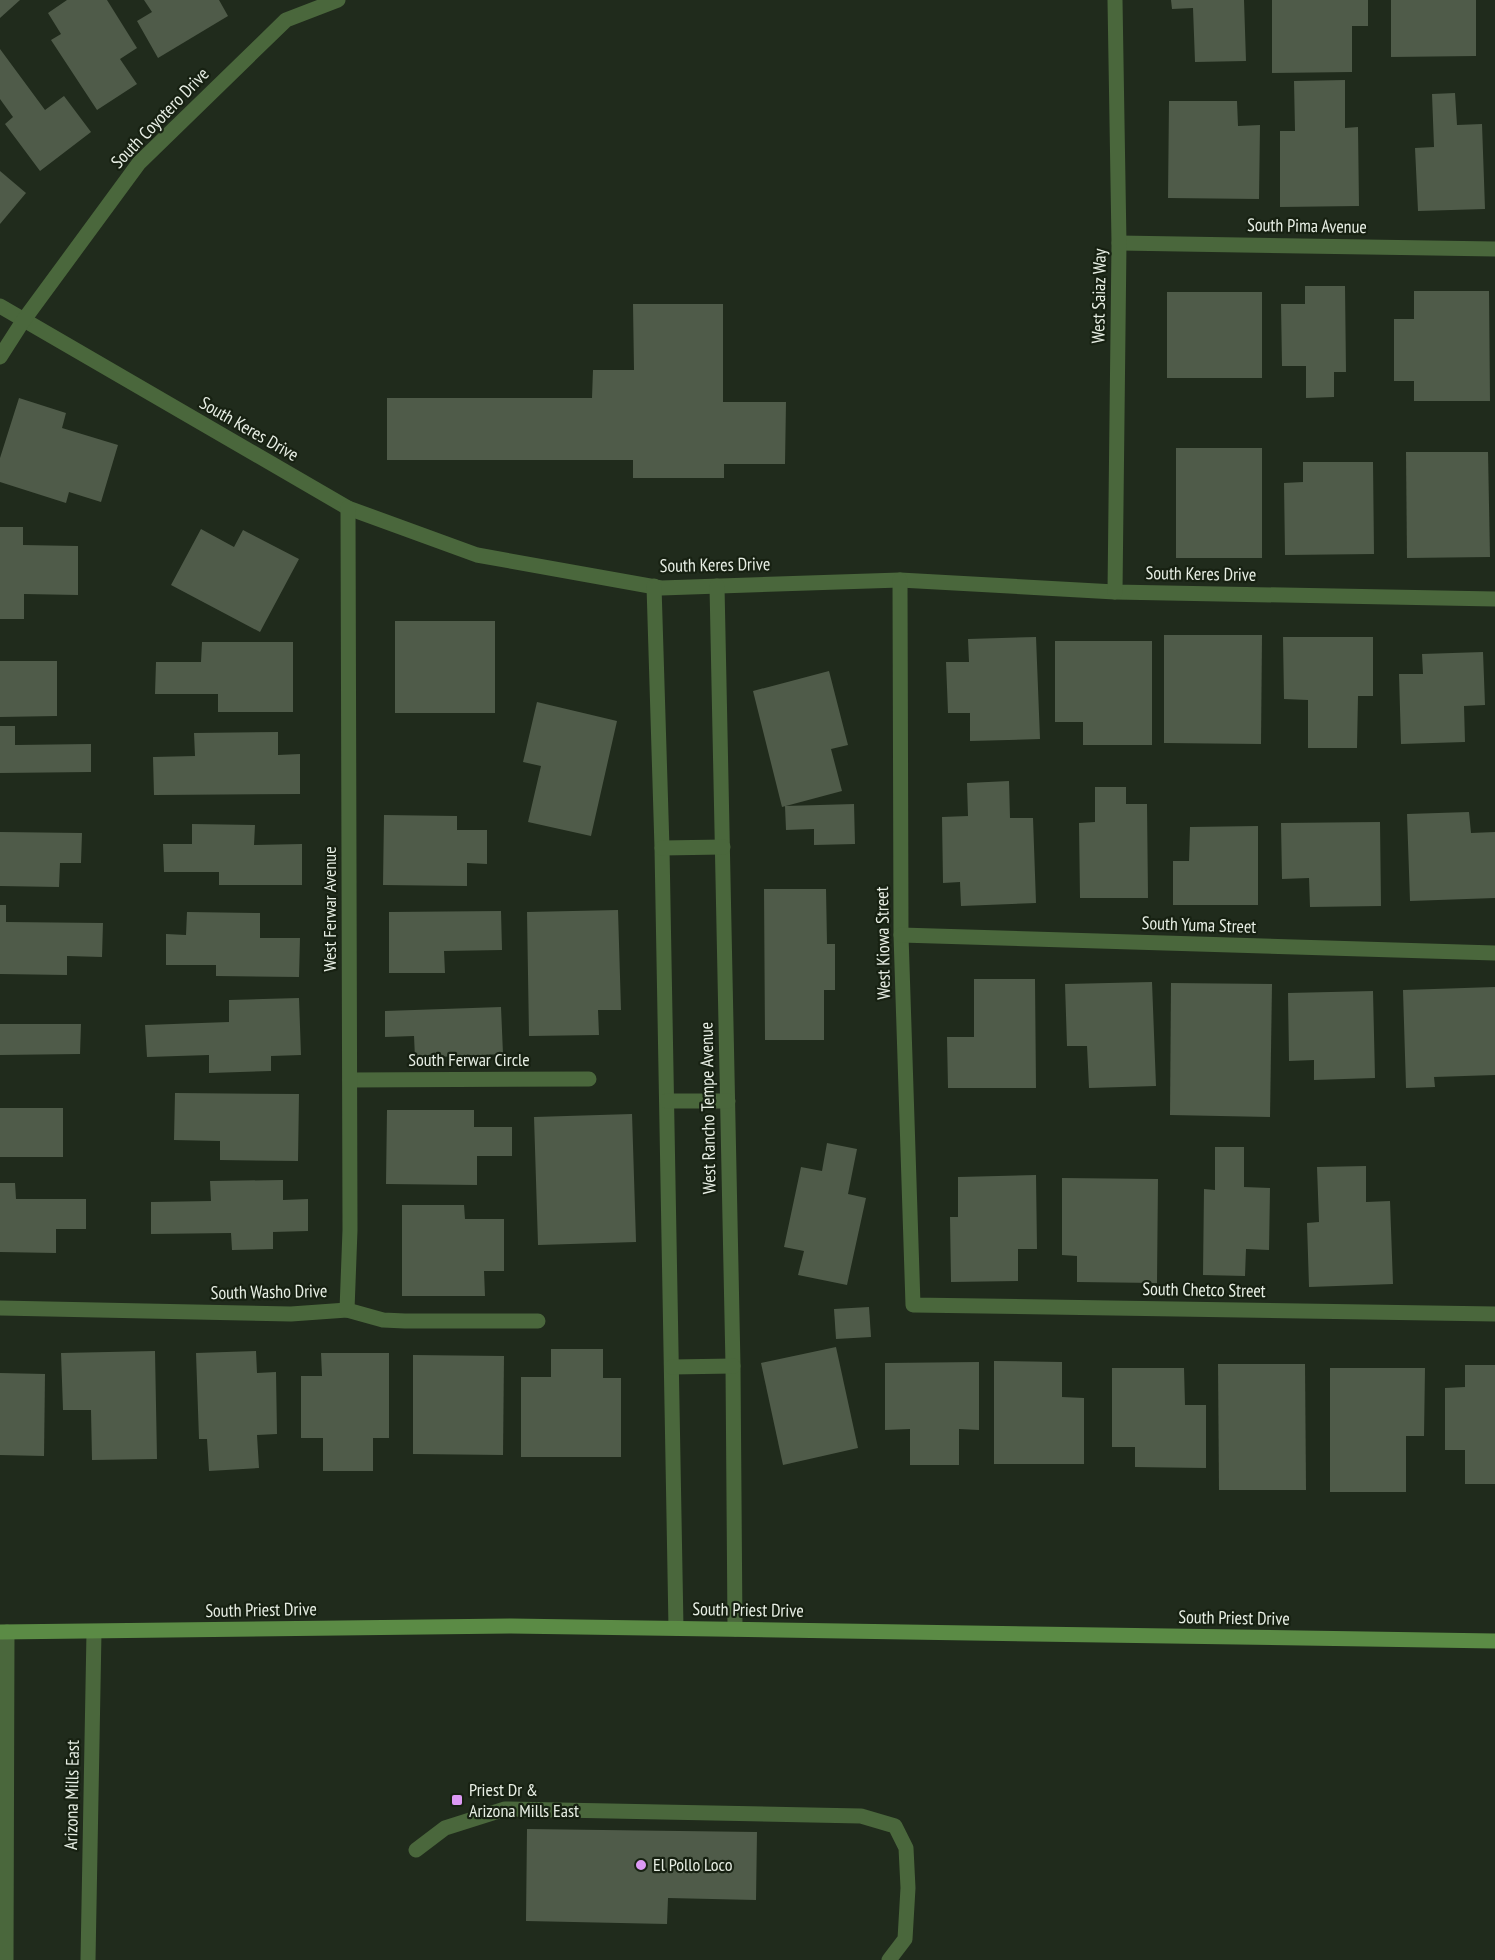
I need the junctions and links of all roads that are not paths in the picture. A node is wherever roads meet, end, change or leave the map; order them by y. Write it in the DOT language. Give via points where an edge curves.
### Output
graph roads {
  1 [pos="338,0"];
  2 [pos="1115,0"];
  3 [pos="1119,243"];
  4 [pos="1495,249"];
  5 [pos="0,306"];
  6 [pos="23,321"];
  7 [pos="0,357"];
  8 [pos="348,508"];
  9 [pos="900,580"];
  10 [pos="654,586"];
  11 [pos="717,586"];
  12 [pos="1115,592"];
  13 [pos="1495,599"];
  14 [pos="723,847"];
  15 [pos="662,848"];
  16 [pos="901,935"];
  17 [pos="1495,953"];
  18 [pos="589,1079"];
  19 [pos="350,1080"];
  20 [pos="667,1101"];
  21 [pos="728,1101"];
  22 [pos="913,1305"];
  23 [pos="0,1308"];
  24 [pos="347,1310"];
  25 [pos="1495,1314"];
  26 [pos="538,1321"];
  27 [pos="733,1365"];
  28 [pos="672,1367"];
  29 [pos="676,1628"];
  30 [pos="735,1629"];
  31 [pos="4,1632"];
  32 [pos="94,1632"];
  33 [pos="1495,1641"];
  34 [pos="416,1850"];
  35 [pos="6,1960"];
  36 [pos="88,1960"];
  37 [pos="889,1960"];
  1 -- 6 [label="street, South Coyotero Drive" via="285,20 139,163"];
  2 -- 3 [label="street, West Saiaz Way"];
  3 -- 4 [label="street, South Pima Avenue"];
  3 -- 12 [label="street, West Saiaz Way"];
  5 -- 6 [label="street, South Keres Drive"];
  6 -- 7 [label="street, South Coyotero Drive"];
  6 -- 8 [label="street, South Keres Drive"];
  8 -- 10 [label="street, South Keres Drive" via="477,555"];
  8 -- 19 [label="street, West Ferwar Avenue"];
  9 -- 11 [label="street, South Keres Drive"];
  9 -- 12 [label="street, South Keres Drive"];
  9 -- 16 [label="street, West Kiowa Street"];
  10 -- 11 [label="street, South Keres Drive"];
  10 -- 15 [label="street"];
  11 -- 14 [label="street, West Rancho Tempe Avenue"];
  12 -- 13 [label="street, South Keres Drive"];
  14 -- 15 [label="street"];
  14 -- 21 [label="street, West Rancho Tempe Avenue"];
  15 -- 20 [label="street"];
  16 -- 17 [label="street, South Yuma Street"];
  16 -- 22 [label="street, West Kiowa Street"];
  18 -- 19 [label="street, South Ferwar Circle"];
  19 -- 24 [label="street, West Ferwar Avenue"];
  20 -- 21 [label="street"];
  20 -- 28 [label="street"];
  21 -- 27 [label="street, West Rancho Tempe Avenue"];
  22 -- 25 [label="street, South Chetco Street"];
  23 -- 24 [label="street, South Washo Drive" via="273,1314"];
  24 -- 26 [label="street, South Washo Drive" via="383,1320"];
  27 -- 28 [label="street"];
  27 -- 30 [label="street, West Rancho Tempe Avenue"];
  28 -- 29 [label="street"];
  29 -- 30 [label="main road, South Priest Drive"];
  29 -- 32 [label="main road, South Priest Drive" via="511,1626"];
  30 -- 33 [label="main road, South Priest Drive"];
  31 -- 32 [label="main road, South Priest Drive"];
  31 -- 35 [label="street"];
  32 -- 36 [label="street, Arizona Mills East"];
  34 -- 37 [label="street" via="446,1828 505,1809 861,1816 895,1826 906,1848 905,1939"];
}
